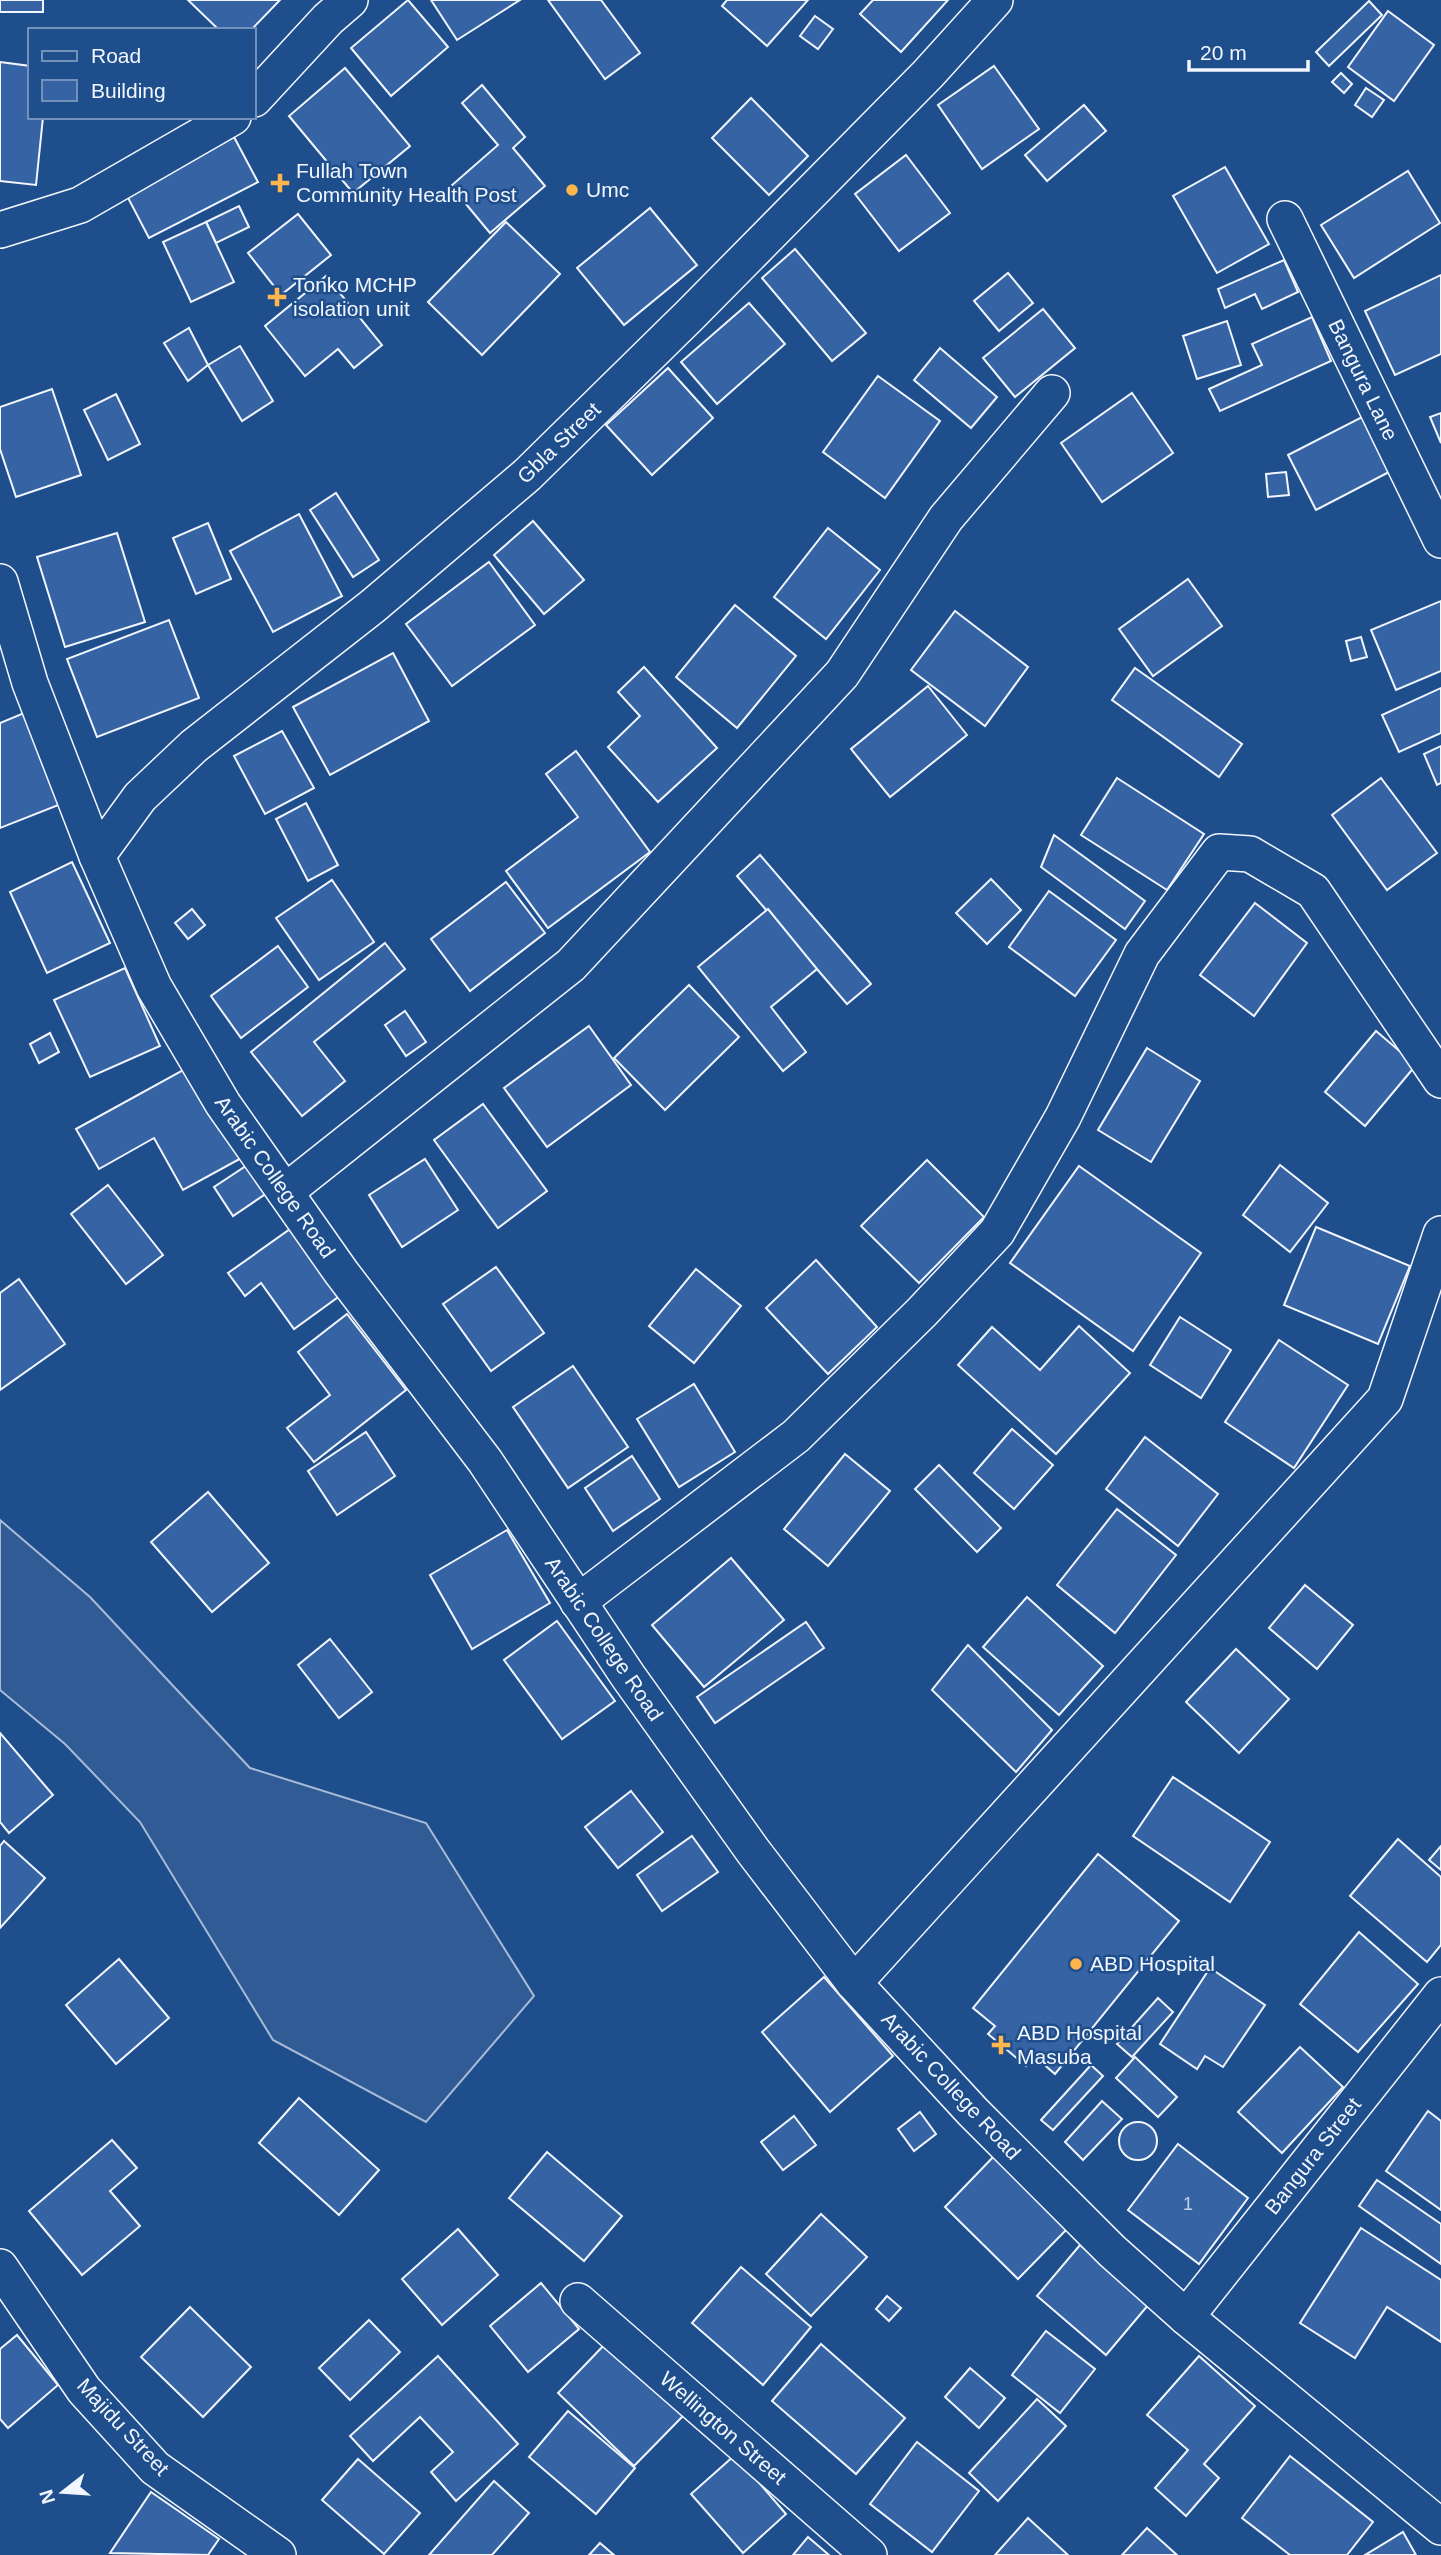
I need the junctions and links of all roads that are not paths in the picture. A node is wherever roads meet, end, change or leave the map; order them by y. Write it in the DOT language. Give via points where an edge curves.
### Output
graph roads {
  1 [pos="350,0"];
  2 [pos="995,0"];
  3 [pos="256,97"];
  4 [pos="230,119"];
  5 [pos="1285,219"];
  6 [pos="0,230"];
  7 [pos="1052,393"];
  8 [pos="1441,540"];
  9 [pos="0,582"];
  10 [pos="97,856"];
  11 [pos="1441,1080"];
  12 [pos="285,1192"];
  13 [pos="1441,1234"];
  14 [pos="578,1602"];
  15 [pos="853,1983"];
  16 [pos="1441,1995"];
  17 [pos="0,2267"];
  18 [pos="578,2301"];
  19 [pos="1186,2317"];
  20 [pos="1441,2527"];
  21 [pos="278,2555"];
  22 [pos="869,2555"];
  1 -- 3 [label="street"];
  2 -- 10 [label="street, Gbla Street" via="928,74 527,475 373,606 194,746 139,797"];
  4 -- 6 [label="street" via="80,205"];
  5 -- 8 [label="street, Bangura Lane"];
  7 -- 12 [label="street" via="946,518 842,674 571,965"];
  9 -- 10 [label="street, Arabic College Road" via="30,683"];
  10 -- 12 [label="street, Arabic College Road" via="154,987 223,1104"];
  11 -- 14 [label="street" via="1313,891 1250,854 1219,852 1142,954 1063,1117 997,1232 796,1436"];
  12 -- 14 [label="street, Arabic College Road" via="485,1461"];
  13 -- 15 [label="street" via="1385,1399"];
  14 -- 15 [label="street, Arabic College Road" via="753,1851"];
  15 -- 19 [label="street, Arabic College Road" via="973,2112 1112,2251"];
  16 -- 19 [label="street, Bangura Street"];
  17 -- 21 [label="street, Majidu Street" via="84,2390 155,2468"];
  18 -- 22 [label="street, Wellington Street"];
  19 -- 20 [label="street, Arabic College Road"];
}
